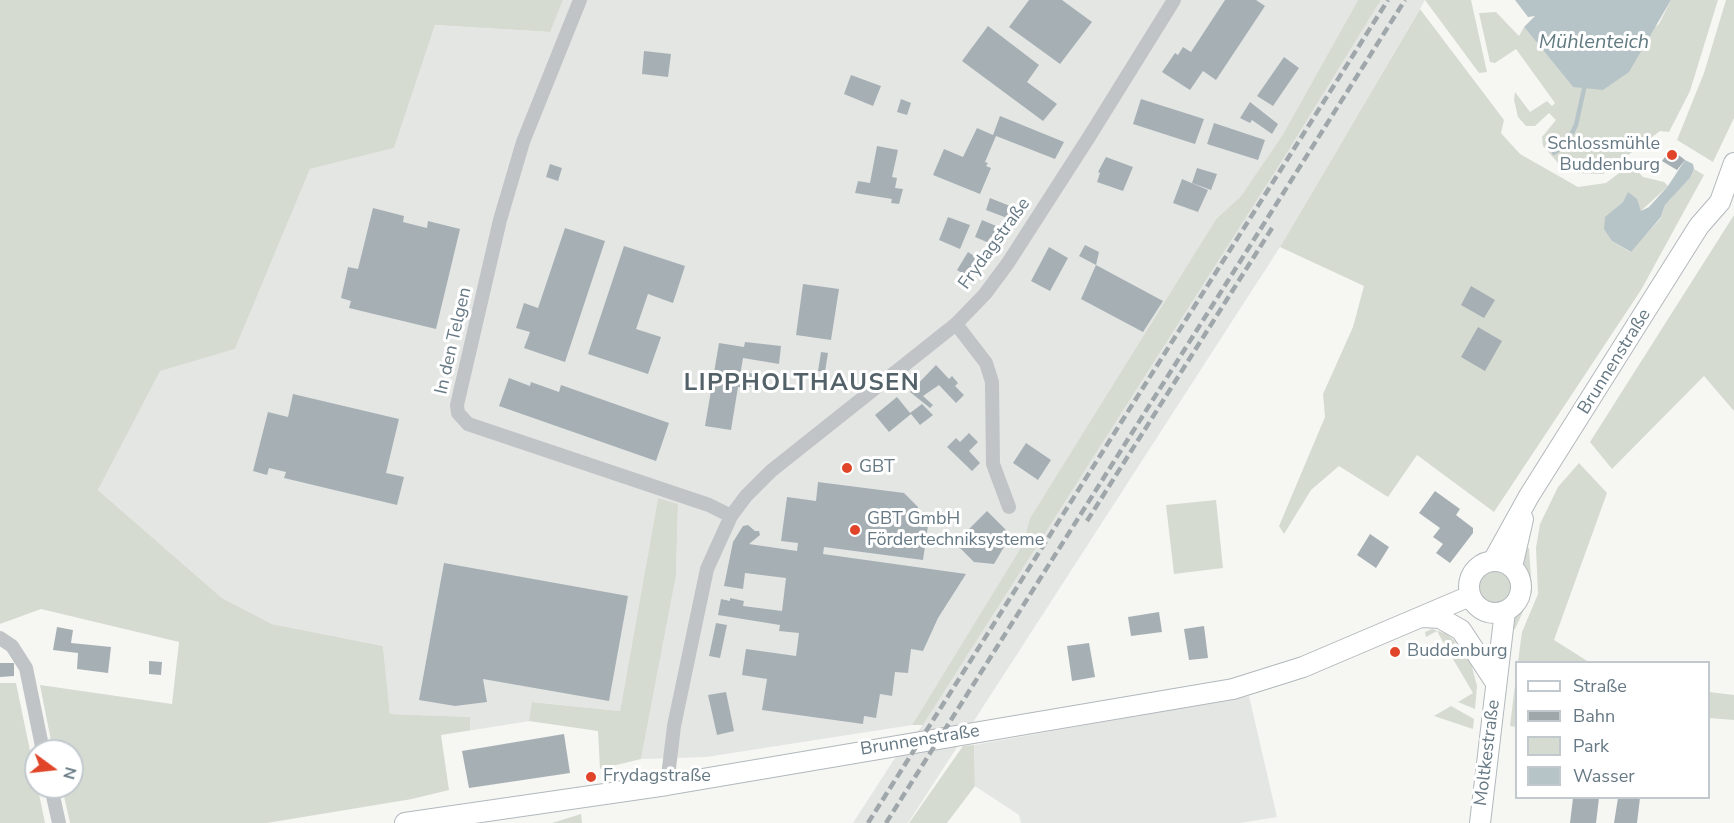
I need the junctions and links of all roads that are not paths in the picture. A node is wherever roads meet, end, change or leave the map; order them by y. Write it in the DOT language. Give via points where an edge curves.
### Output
graph roads {
  1 [pos="580,0"];
  2 [pos="1174,0"];
  3 [pos="1733,167"];
  4 [pos="956,324"];
  5 [pos="1529,496"];
  6 [pos="1009,507"];
  7 [pos="731,516"];
  8 [pos="1493,561"];
  9 [pos="1512,567"];
  10 [pos="1470,596"];
  11 [pos="1496,612"];
  12 [pos="1423,617"];
  13 [pos="0,638"];
  14 [pos="1496,683"];
  15 [pos="41,739"];
  16 [pos="667,785"];
  17 [pos="53,799"];
  18 [pos="58,823"];
  19 [pos="405,823"];
  20 [pos="1479,823"];
  1 -- 7 [label="street, In den Telgen" via="523,142 493,252 458,413 468,424 709,505"];
  2 -- 4 [label="street, Frydagstraße" via="1008,263"];
  3 -- 5 [label="street, Brunnenstraße" via="1713,193 1699,226"];
  4 -- 6 [label="street" via="986,363 992,382 993,464"];
  4 -- 7 [label="street, Frydagstraße" via="771,471"];
  5 -- 8 [label="street, Brunnenstraße"];
  5 -- 9 [label="street, Brunnenstraße"];
  7 -- 16 [label="street, Frydagstraße" via="707,569"];
  8 -- 9 [label="street"];
  8 -- 10 [label="street, Brunnenstraße" via="1476,569 1470,577"];
  9 -- 11 [label="street, Brunnenstraße" via="1521,583 1521,592 1512,607"];
  10 -- 11 [label="street" via="1473,603"];
  10 -- 12 [label="street, Brunnenstraße"];
  11 -- 14 [label="street, Moltkestraße"];
  12 -- 14 [label="street" via="1440,618 1461,630"];
  12 -- 16 [label="street, Brunnenstraße" via="1288,673 1233,689"];
  13 -- 15 [label="street" via="12,646 26,668"];
  14 -- 20 [label="street, Moltkestraße"];
  16 -- 19 [label="street, Brunnenstraße"];
  17 -- 18 [label="street"];
}
